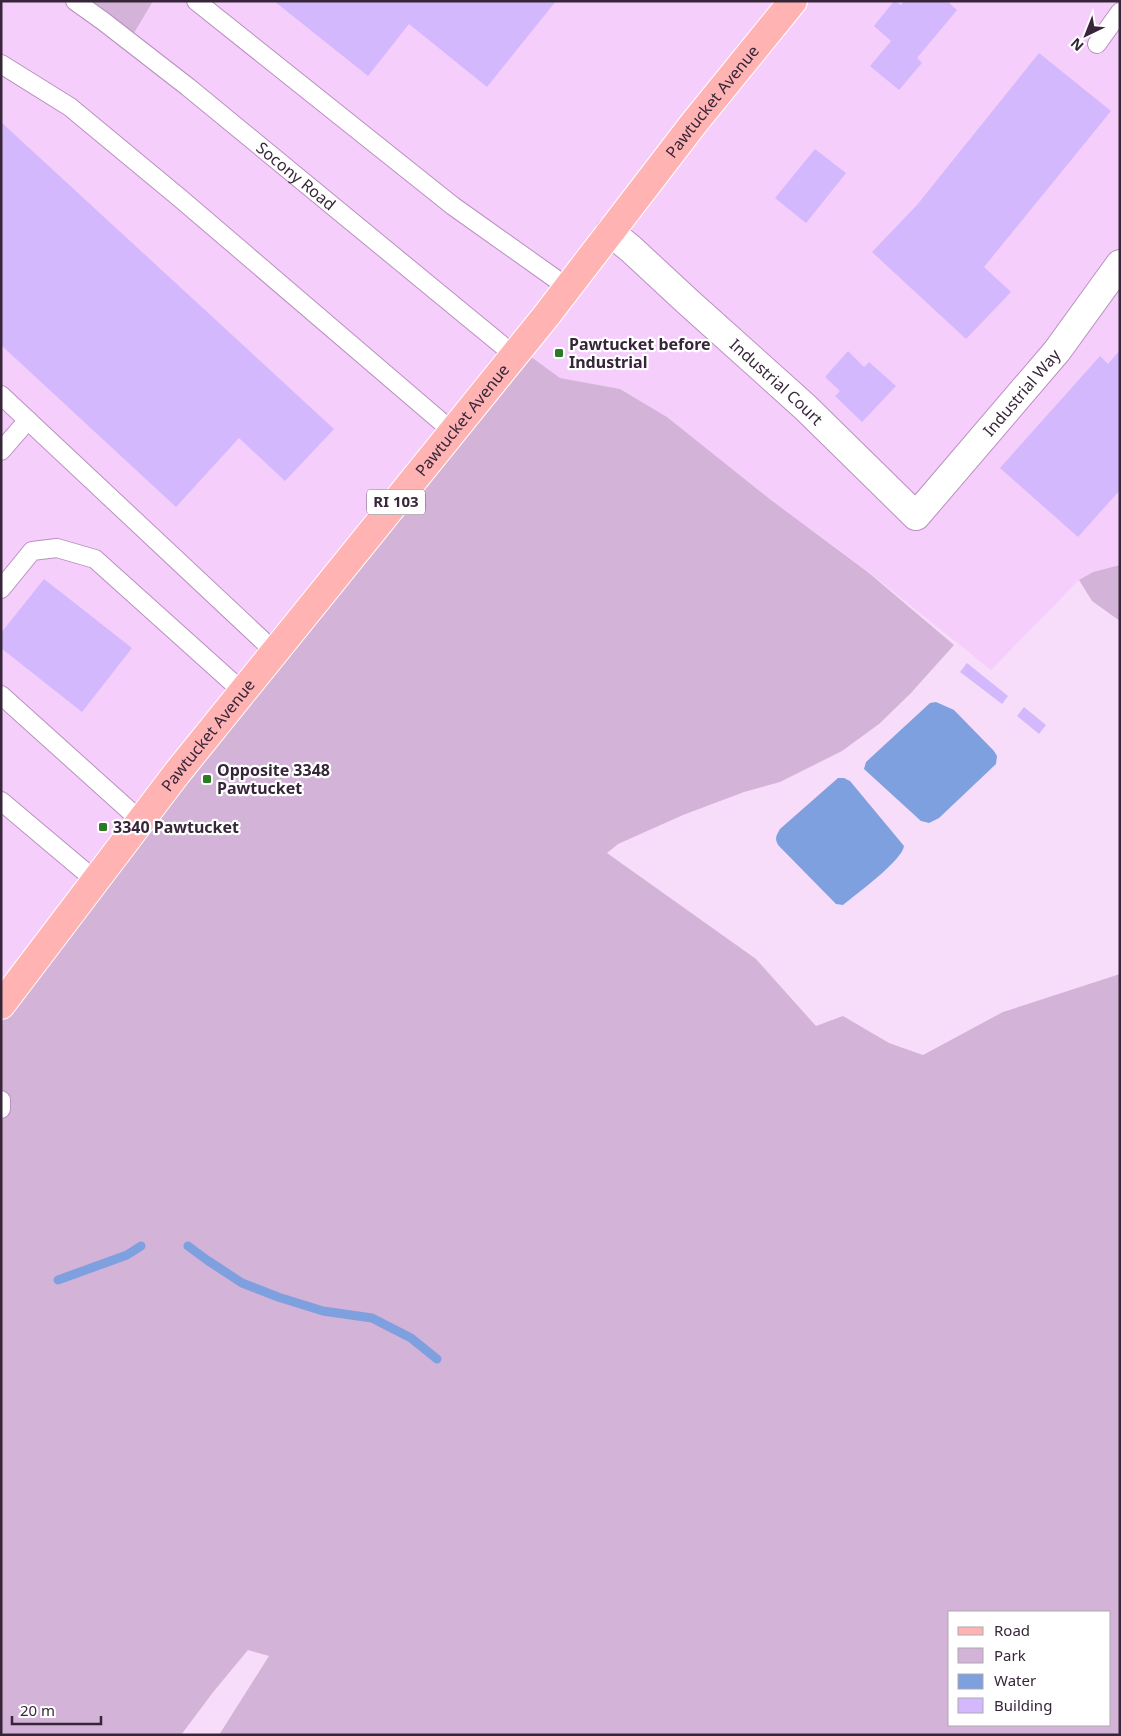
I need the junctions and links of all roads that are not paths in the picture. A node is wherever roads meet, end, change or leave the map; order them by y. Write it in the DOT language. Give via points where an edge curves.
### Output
graph roads {
  1 [pos="75,1"];
  2 [pos="196,1"];
  3 [pos="793,1"];
  4 [pos="1120,12"];
  5 [pos="1097,44"];
  6 [pos="1,64"];
  7 [pos="610,232"];
  8 [pos="1120,264"];
  9 [pos="567,287"];
  10 [pos="514,355"];
  11 [pos="1,396"];
  12 [pos="28,420"];
  13 [pos="452,432"];
  14 [pos="1,451"];
  15 [pos="916,516"];
  16 [pos="1,589"];
  17 [pos="275,652"];
  18 [pos="243,692"];
  19 [pos="1,694"];
  20 [pos="1,801"];
  21 [pos="141,821"];
  22 [pos="96,881"];
  23 [pos="3,1000"];
  24 [pos="1,1100"];
  25 [pos="1,1108"];
  1 -- 10 [label="lane, Socony Road" via="196,93"];
  2 -- 9 [label="lane" via="453,206"];
  3 -- 7 [label="main road, Pawtucket Avenue / RI 103"];
  4 -- 5 [label="lane"];
  6 -- 13 [label="lane" via="70,107 182,199"];
  7 -- 9 [label="main road, Pawtucket Avenue / RI 103"];
  7 -- 15 [label="street, Industrial Court" via="805,407"];
  8 -- 15 [label="street, Industrial Way" via="1058,351"];
  9 -- 10 [label="main road, Pawtucket Avenue / RI 103"];
  10 -- 13 [label="main road, Pawtucket Avenue / RI 103"];
  11 -- 12 [label="lane"];
  12 -- 14 [label="lane"];
  12 -- 17 [label="lane"];
  13 -- 17 [label="main road, Pawtucket Avenue / RI 103"];
  16 -- 18 [label="lane" via="32,551 58,548 95,558"];
  17 -- 18 [label="main road, Pawtucket Avenue / RI 103"];
  18 -- 21 [label="main road, Pawtucket Avenue / RI 103"];
  19 -- 21 [label="lane"];
  20 -- 22 [label="lane"];
  21 -- 22 [label="main road, Pawtucket Avenue / RI 103"];
  22 -- 23 [label="main road, Pawtucket Avenue / RI 103"];
  24 -- 25 [label="lane"];
}
